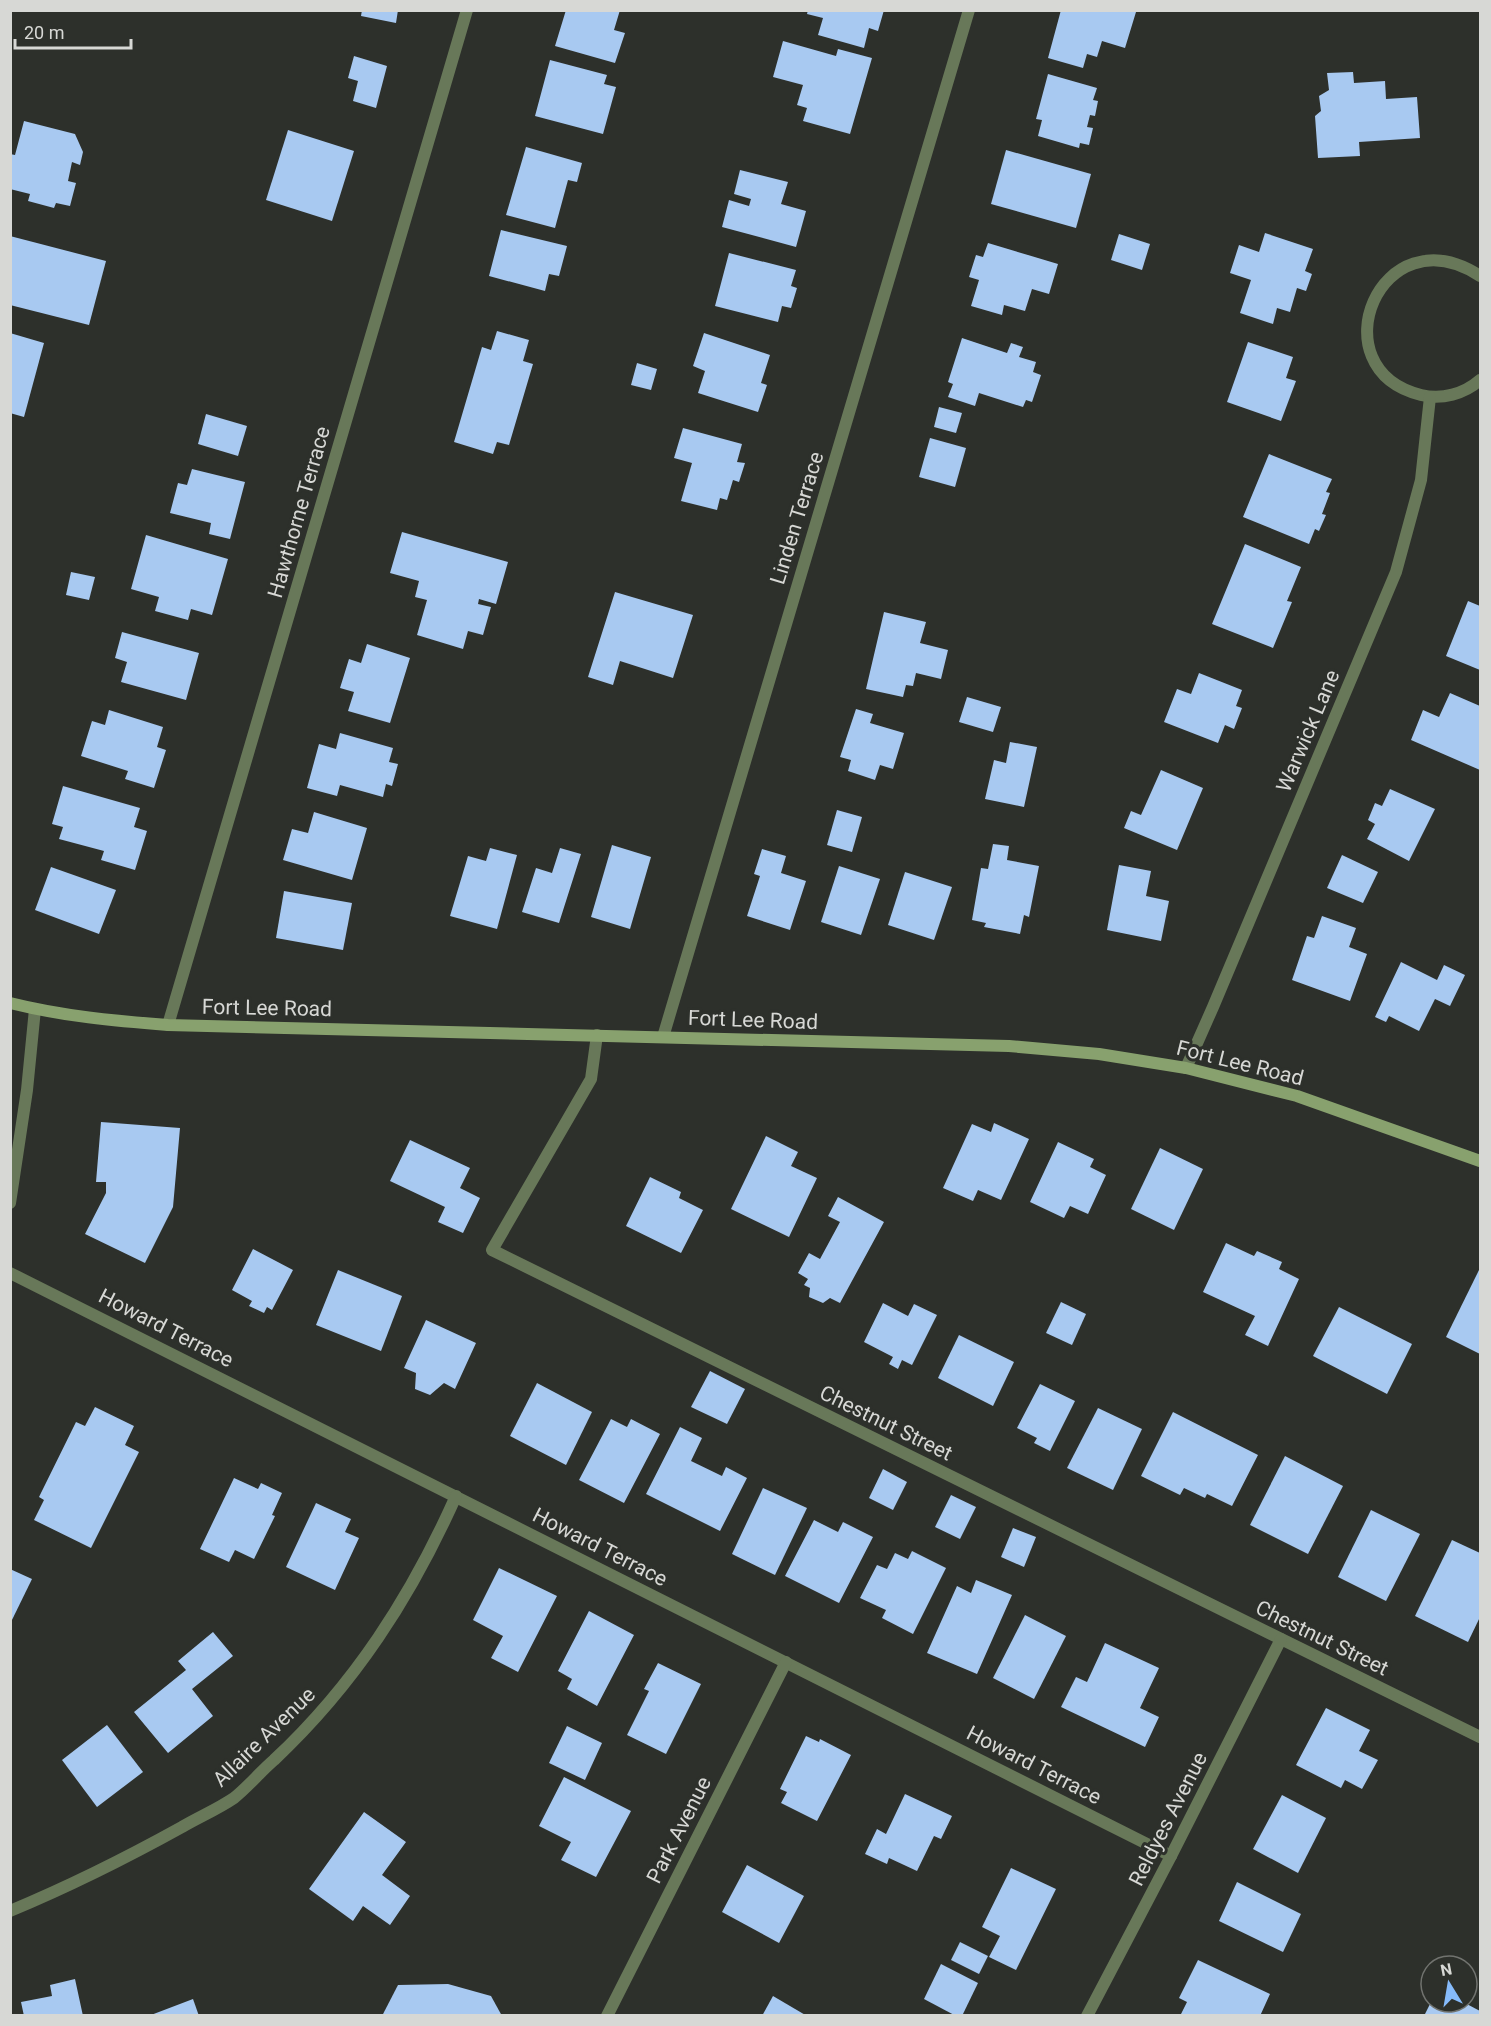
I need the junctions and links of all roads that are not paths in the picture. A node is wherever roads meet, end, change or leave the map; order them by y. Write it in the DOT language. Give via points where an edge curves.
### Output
graph roads {
  1 [pos="467,10"];
  2 [pos="969,10"];
  3 [pos="1480,276"];
  4 [pos="1480,380"];
  5 [pos="1430,397"];
  6 [pos="10,1003"];
  7 [pos="35,1009"];
  8 [pos="168,1025"];
  9 [pos="597,1035"];
  10 [pos="663,1037"];
  11 [pos="1186,1068"];
  12 [pos="1480,1161"];
  13 [pos="10,1203"];
  14 [pos="10,1272"];
  15 [pos="456,1496"];
  16 [pos="1281,1639"];
  17 [pos="786,1662"];
  18 [pos="1480,1737"];
  19 [pos="1172,1856"];
  20 [pos="10,1911"];
  21 [pos="607,2016"];
  22 [pos="1087,2016"];
  1 -- 8 [label="street, Hawthorne Terrace"];
  2 -- 10 [label="street, Linden Terrace"];
  3 -- 5 [label="street" via="1462,265 1440,260 1417,262 1395,273 1378,290 1368,312 1367,336 1378,365 1388,378 1407,391"];
  4 -- 5 [label="street" via="1452,396"];
  5 -- 11 [label="street, Warwick Lane" via="1421,480 1396,572"];
  6 -- 7 [label="main road, Fort Lee Road"];
  7 -- 8 [label="main road, Fort Lee Road"];
  7 -- 13 [label="street"];
  8 -- 9 [label="main road, Fort Lee Road"];
  9 -- 10 [label="main road, Fort Lee Road"];
  9 -- 16 [label="street, Chestnut Street" via="591,1080 492,1250"];
  10 -- 11 [label="main road, Fort Lee Road" via="1009,1046 1099,1054"];
  11 -- 12 [label="main road, Fort Lee Road" via="1297,1096"];
  14 -- 15 [label="street, Howard Terrace"];
  15 -- 17 [label="street, Howard Terrace"];
  15 -- 20 [label="street, Allaire Avenue" via="400,1606 354,1673 302,1734 242,1790 72,1886"];
  16 -- 18 [label="street, Chestnut Street"];
  16 -- 19 [label="street, Reldyes Avenue"];
  17 -- 19 [label="street, Howard Terrace"];
  17 -- 21 [label="street, Park Avenue"];
  19 -- 22 [label="street, Reldyes Avenue"];
}
